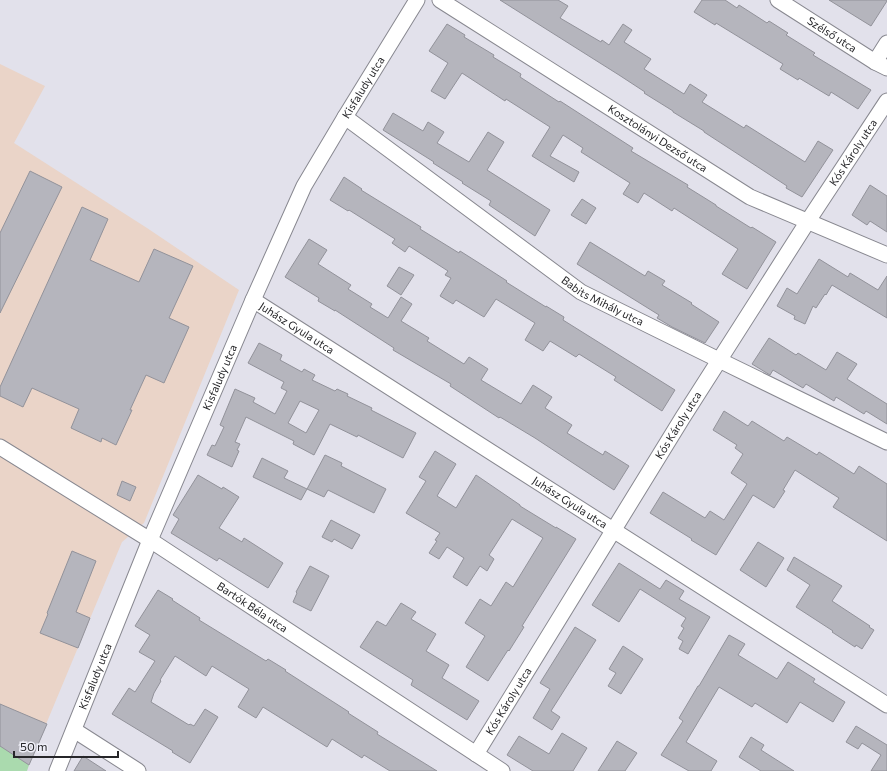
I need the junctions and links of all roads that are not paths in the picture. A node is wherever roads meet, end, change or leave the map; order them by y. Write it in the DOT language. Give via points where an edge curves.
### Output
graph roads {
  1 [pos="417,0"];
  2 [pos="440,0"];
  3 [pos="778,0"];
  4 [pos="887,43"];
  5 [pos="881,65"];
  6 [pos="887,101"];
  7 [pos="345,117"];
  8 [pos="808,221"];
  9 [pos="887,255"];
  10 [pos="253,300"];
  11 [pos="719,360"];
  12 [pos="887,442"];
  13 [pos="0,447"];
  14 [pos="614,530"];
  15 [pos="150,540"];
  16 [pos="887,705"];
  17 [pos="74,730"];
  18 [pos="476,754"];
  19 [pos="57,771"];
  20 [pos="138,771"];
  21 [pos="502,771"];
  1 -- 7 [label="street, Kisfaludy utca"];
  2 -- 8 [label="street, Kosztolányi Dezső utca" via="750,197"];
  3 -- 5 [label="street, Szélső utca"];
  4 -- 5 [label="street"];
  6 -- 8 [label="street, Kós Károly utca"];
  7 -- 10 [label="street, Kisfaludy utca" via="304,186"];
  7 -- 11 [label="street, Babits Mihály utca" via="582,292"];
  8 -- 9 [label="street, Kosztolányi Dezső utca"];
  8 -- 11 [label="street, Kós Károly utca"];
  10 -- 14 [label="street, Juhász Gyula utca"];
  10 -- 15 [label="street, Kisfaludy utca"];
  11 -- 12 [label="street, Babits Mihály utca"];
  11 -- 14 [label="street, Kós Károly utca"];
  13 -- 15 [label="street, Bartók Béla utca"];
  14 -- 16 [label="street, Juhász Gyula utca"];
  14 -- 18 [label="street, Kós Károly utca"];
  15 -- 17 [label="street, Kisfaludy utca"];
  15 -- 18 [label="street, Bartók Béla utca"];
  17 -- 19 [label="street, Kisfaludy utca"];
  17 -- 20 [label="street"];
  18 -- 21 [label="street, Bartók Béla utca"];
}
